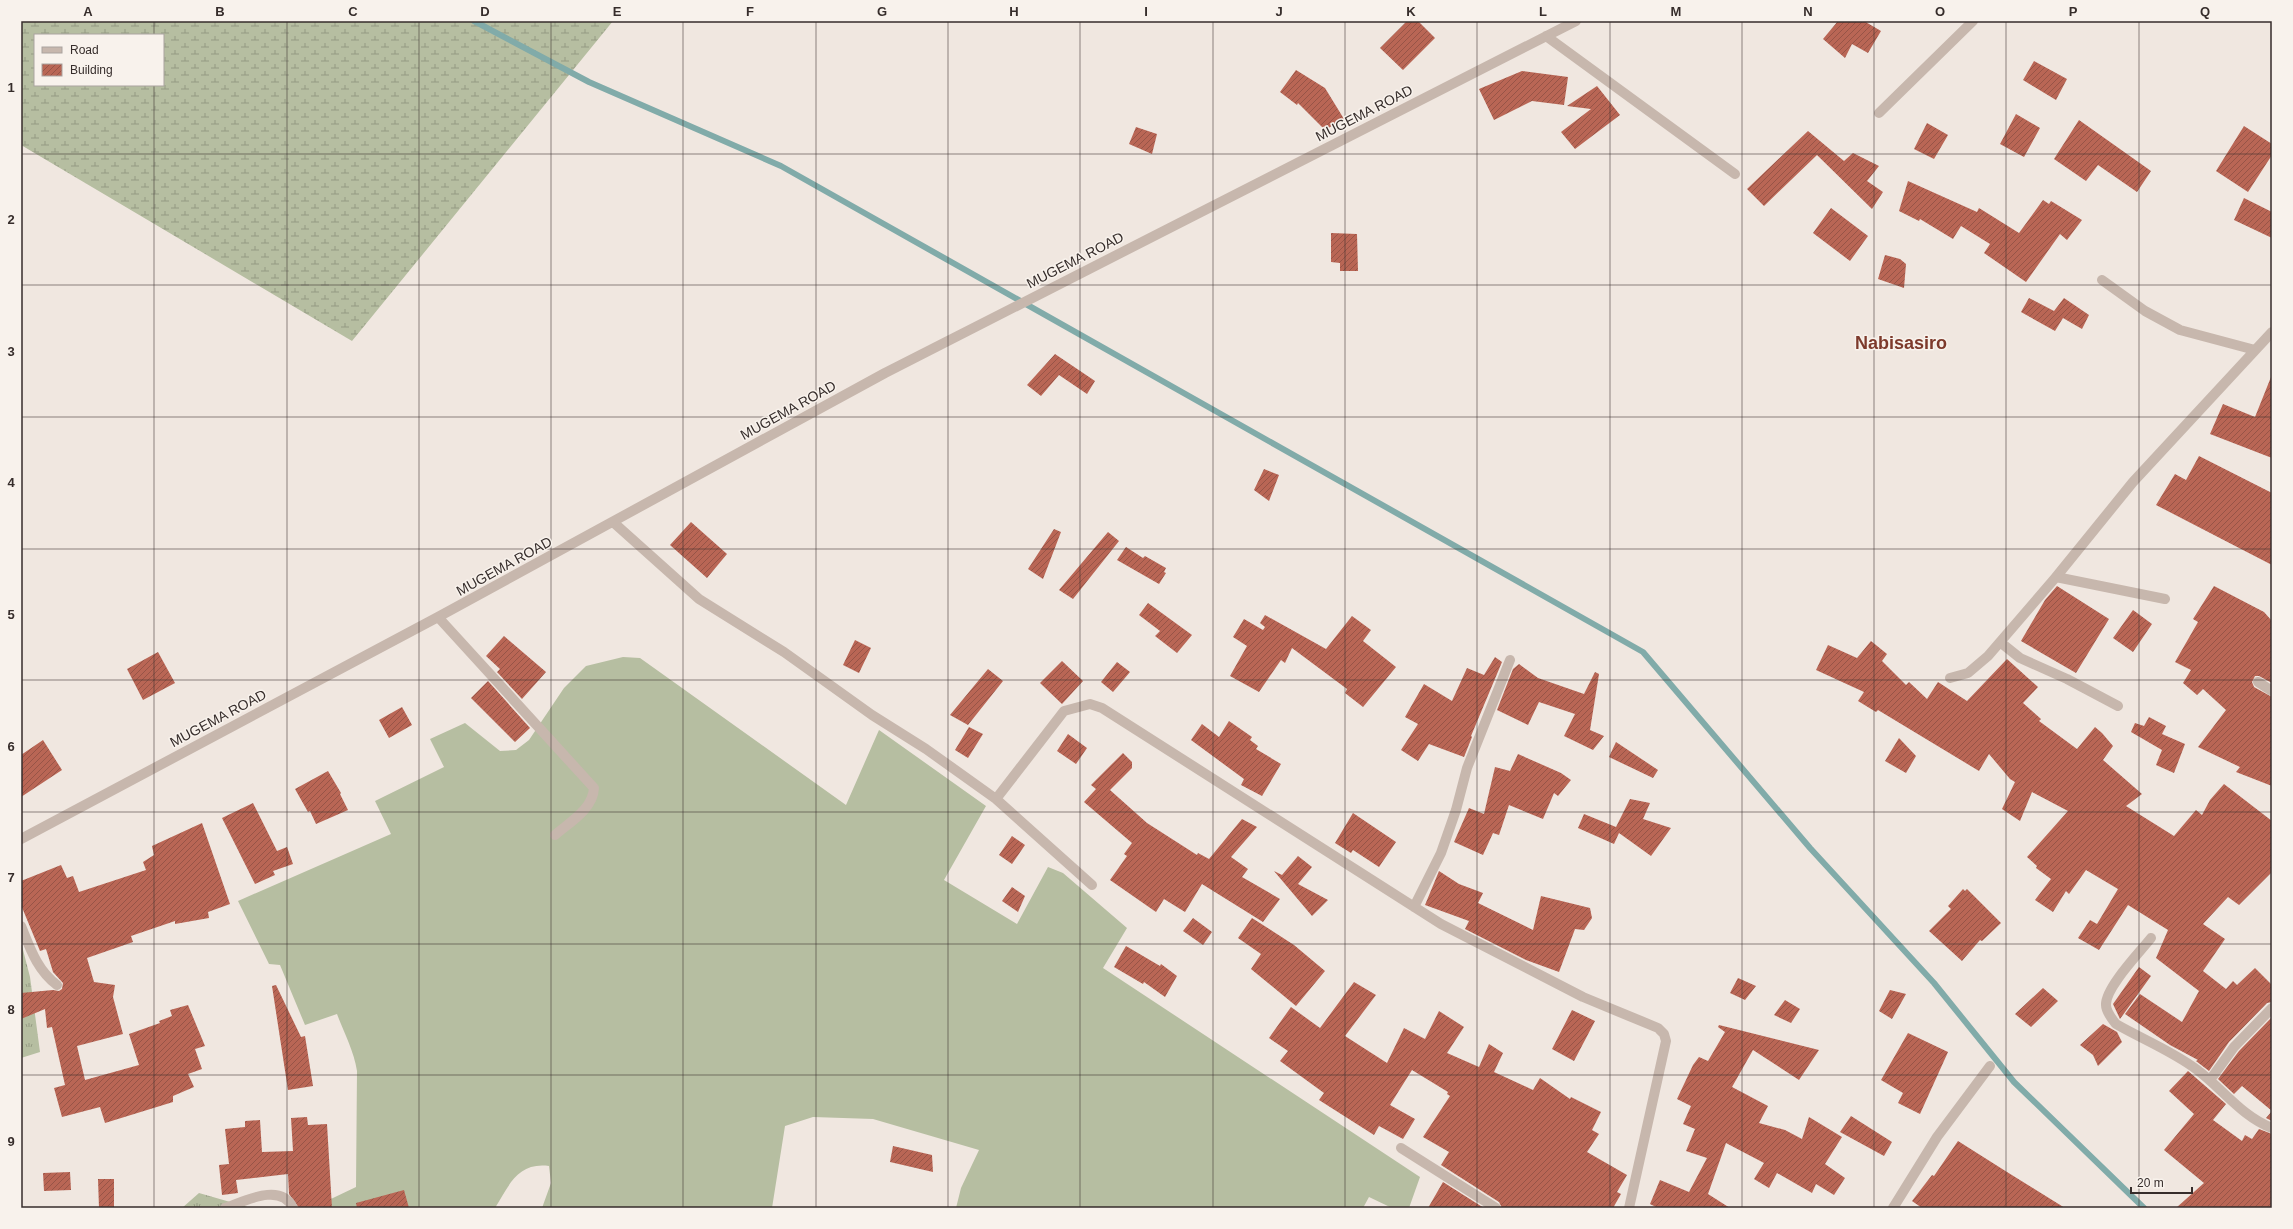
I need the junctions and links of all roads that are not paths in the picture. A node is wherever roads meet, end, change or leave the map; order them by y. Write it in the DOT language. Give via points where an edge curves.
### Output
graph roads {
  1 [pos="1576,21"];
  2 [pos="1973,21"];
  3 [pos="1546,36"];
  4 [pos="1879,113"];
  5 [pos="1735,174"];
  6 [pos="2102,280"];
  7 [pos="2272,332"];
  8 [pos="2255,350"];
  9 [pos="613,522"];
  10 [pos="2056,577"];
  11 [pos="2165,599"];
  12 [pos="438,617"];
  13 [pos="2000,642"];
  14 [pos="1510,660"];
  15 [pos="1950,678"];
  16 [pos="2258,682"];
  17 [pos="2272,691"];
  18 [pos="2118,706"];
  19 [pos="996,799"];
  20 [pos="556,835"];
  21 [pos="21,839"];
  22 [pos="1092,885"];
  23 [pos="1414,907"];
  24 [pos="21,926"];
  25 [pos="2151,938"];
  26 [pos="57,985"];
  27 [pos="2272,1008"];
  28 [pos="1990,1066"];
  29 [pos="2210,1080"];
  30 [pos="2272,1128"];
  31 [pos="1401,1148"];
  32 [pos="225,1208"];
  33 [pos="293,1208"];
  34 [pos="1496,1208"];
  35 [pos="1629,1208"];
  36 [pos="1893,1208"];
  1 -- 3 [label="street, MUGEMA ROAD"];
  2 -- 4 [label="street"];
  3 -- 5 [label="street"];
  3 -- 9 [label="street, MUGEMA ROAD" via="885,373"];
  6 -- 8 [label="street" via="2145,311 2180,330"];
  7 -- 8 [label="street"];
  8 -- 10 [label="street" via="2133,482"];
  9 -- 12 [label="street, MUGEMA ROAD"];
  9 -- 19 [label="street" via="699,599 784,652 872,716 926,749"];
  10 -- 11 [label="street"];
  10 -- 13 [label="street"];
  12 -- 20 [label="street" via="594,788 594,796 586,809"];
  12 -- 21 [label="street, MUGEMA ROAD"];
  13 -- 15 [label="street" via="1968,673"];
  13 -- 18 [label="street" via="2020,658"];
  14 -- 23 [label="street" via="1467,768 1441,853"];
  16 -- 17 [label="street"];
  19 -- 22 [label="street"];
  19 -- 23 [label="street" via="1064,711 1090,704 1102,708"];
  23 -- 35 [label="street" via="1441,924 1582,997 1658,1028 1664,1034 1666,1041"];
  24 -- 26 [label="street" via="37,964"];
  25 -- 29 [label="street" via="2108,994 2108,1011 2116,1024 2194,1067"];
  27 -- 29 [label="street" via="2234,1047"];
  28 -- 36 [label="street" via="1937,1137"];
  29 -- 30 [label="street" via="2256,1122"];
  31 -- 34 [label="street"];
  32 -- 33 [label="street" via="270,1195 289,1200"];
}
